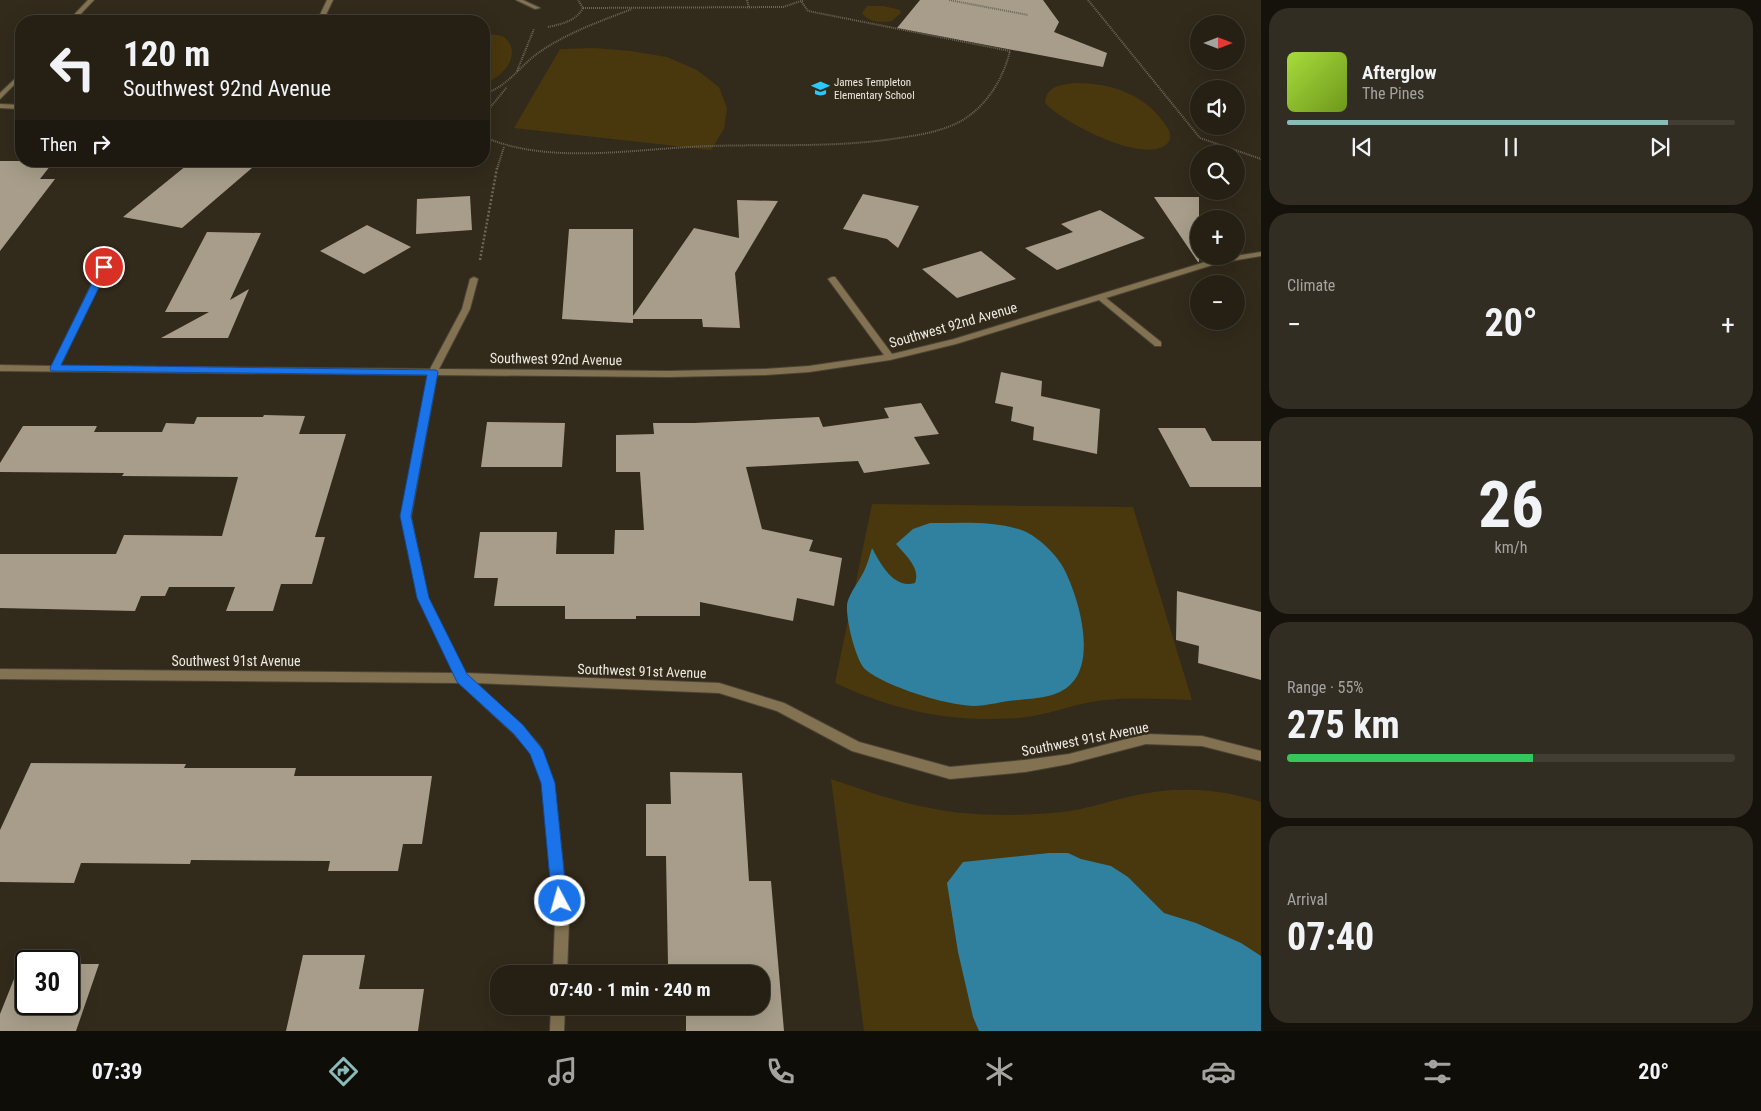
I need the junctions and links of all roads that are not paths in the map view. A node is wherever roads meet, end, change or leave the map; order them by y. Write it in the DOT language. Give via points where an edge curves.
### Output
graph roads {
  1 [pos="91,0"];
  2 [pos="330,0"];
  3 [pos="519,0"];
  4 [pos="537,8"];
  5 [pos="77,15"];
  6 [pos="323,15"];
  7 [pos="15,81"];
  8 [pos="0,97"];
  9 [pos="0,106"];
  10 [pos="15,107"];
  11 [pos="1261,254"];
  12 [pos="104,267"];
  13 [pos="474,279"];
  14 [pos="832,279"];
  15 [pos="1102,298"];
  16 [pos="1158,344"];
  17 [pos="890,357"];
  18 [pos="0,368"];
  19 [pos="55,368"];
  20 [pos="433,372"];
  21 [pos="0,674"];
  22 [pos="462,678"];
  23 [pos="1261,756"];
  24 [pos="560,965"];
  25 [pos="558,1015"];
  26 [pos="557,1031"];
  1 -- 5 [label="street"];
  2 -- 6 [label="street"];
  3 -- 4 [label="street"];
  7 -- 8 [label="street"];
  9 -- 10 [label="street"];
  11 -- 15 [label="street, Southwest 92nd Avenue" via="1218,261"];
  12 -- 19 [label="street"];
  13 -- 20 [label="street" via="466,309"];
  14 -- 17 [label="street"];
  15 -- 16 [label="street"];
  15 -- 17 [label="street, Southwest 92nd Avenue"];
  17 -- 20 [label="street, Southwest 92nd Avenue" via="766,372"];
  18 -- 19 [label="street, Southwest 92nd Avenue"];
  19 -- 20 [label="street, Southwest 92nd Avenue"];
  20 -- 22 [label="street" via="406,516 423,598"];
  21 -- 22 [label="street, Southwest 91st Avenue"];
  22 -- 23 [label="street, Southwest 91st Avenue" via="719,688 780,707 856,747 950,773 1060,761 1146,740 1202,741"];
  22 -- 24 [label="street" via="536,750 548,783 562,921"];
  25 -- 26 [label="street"];
}
